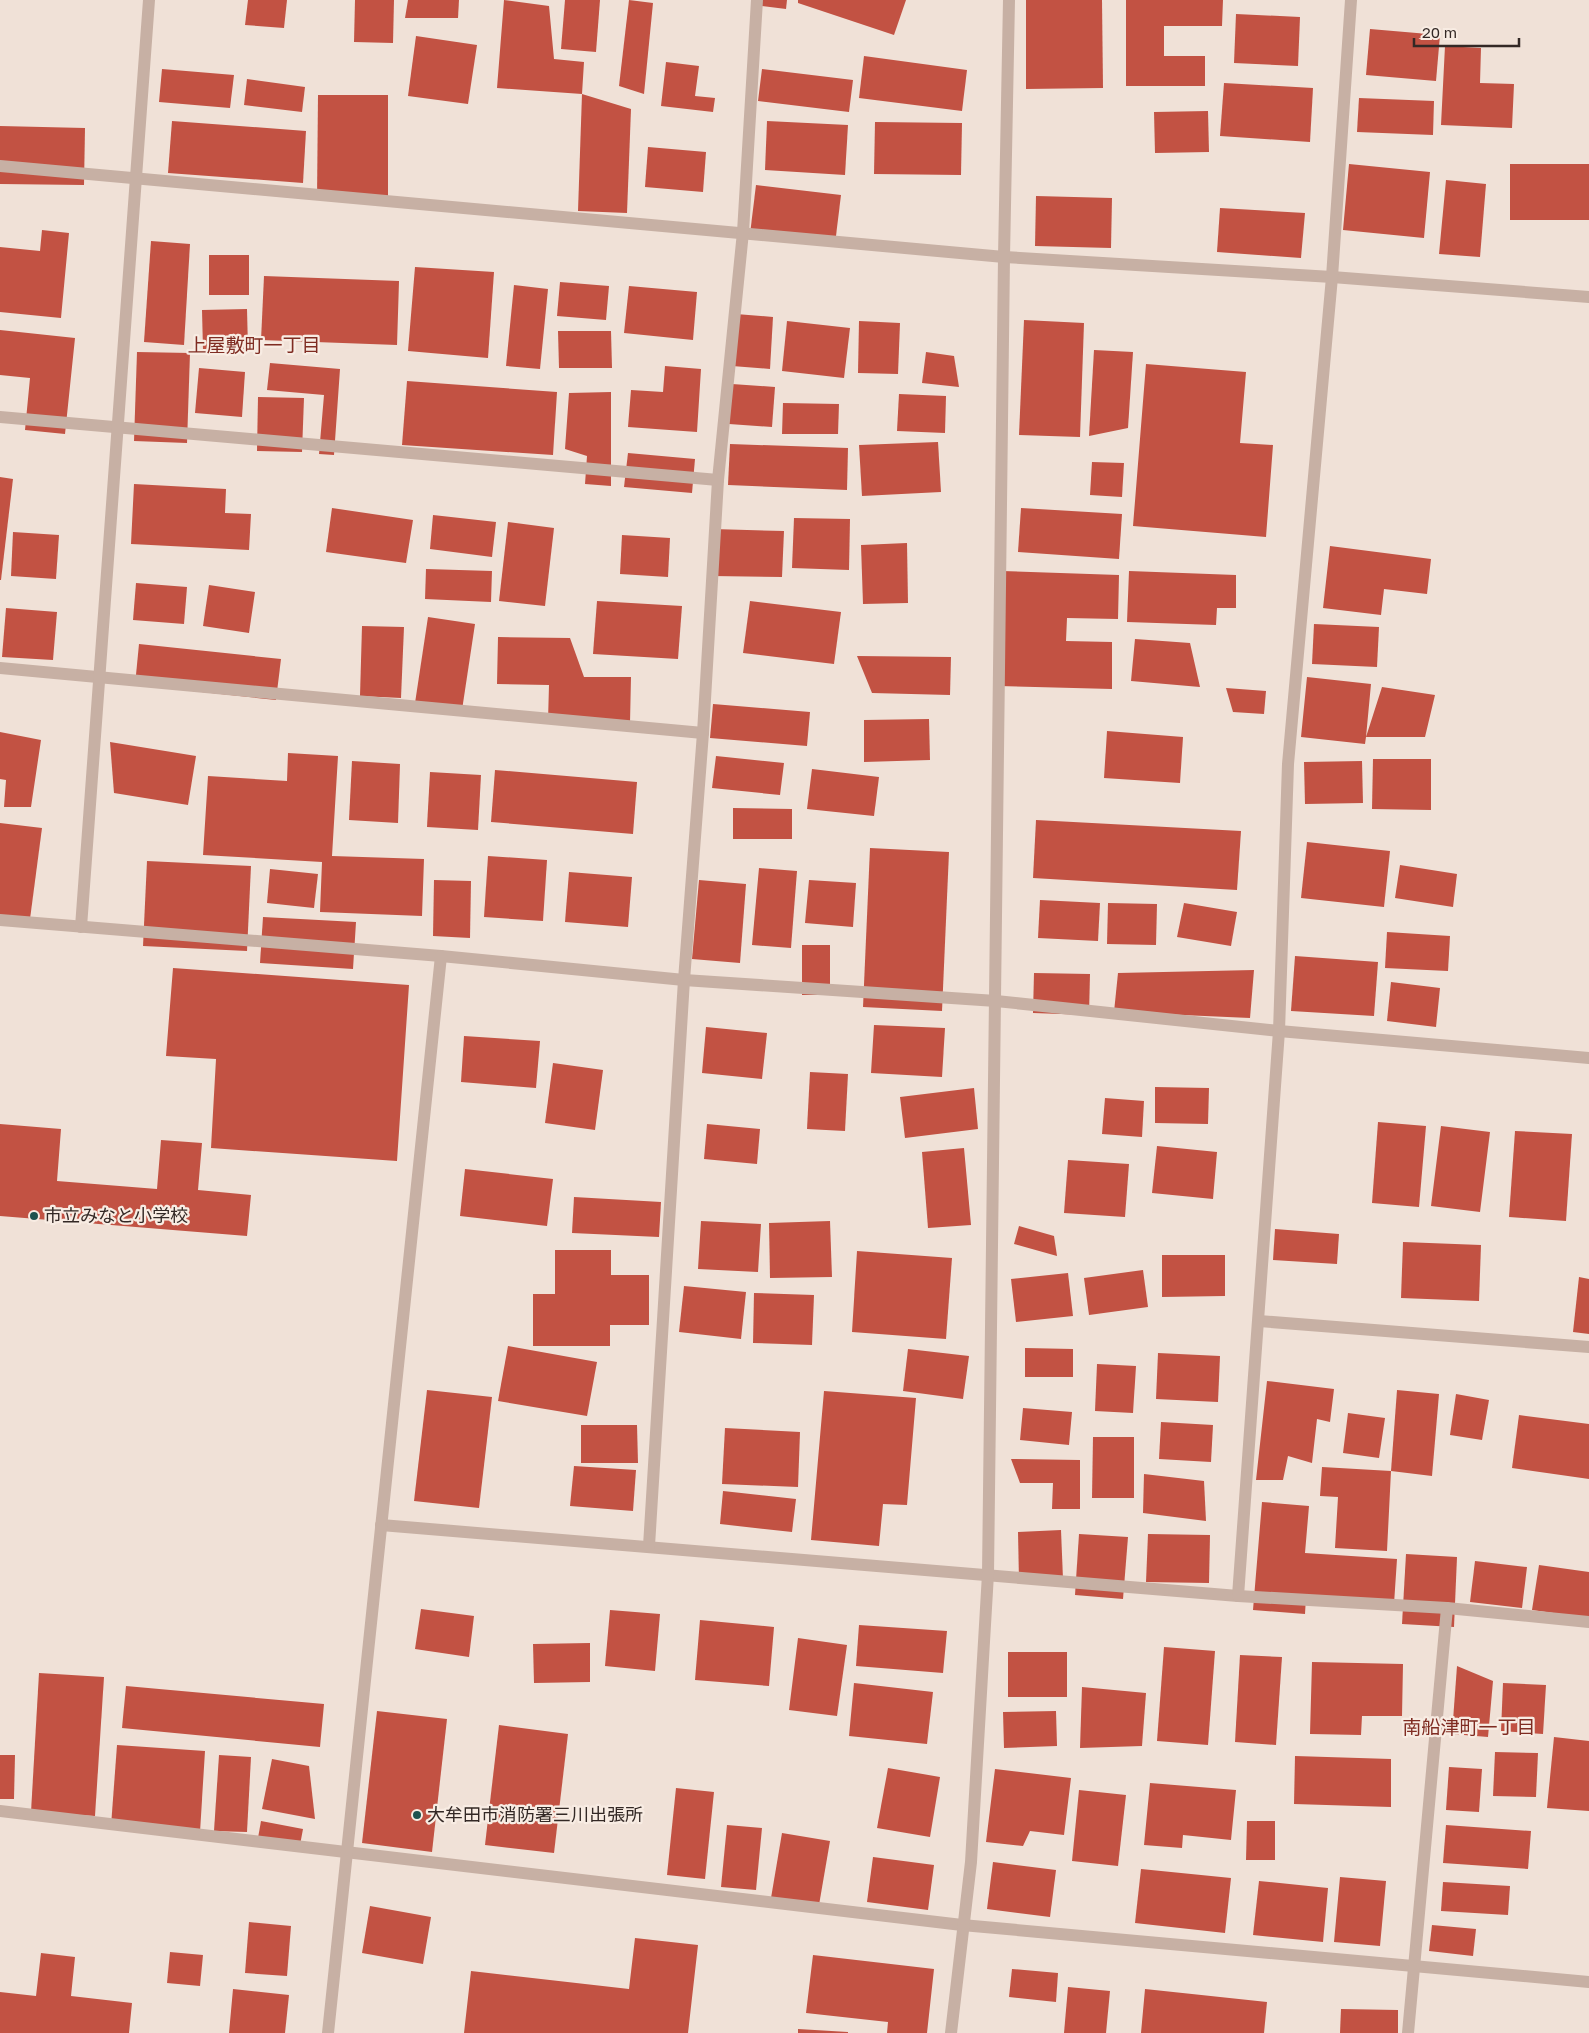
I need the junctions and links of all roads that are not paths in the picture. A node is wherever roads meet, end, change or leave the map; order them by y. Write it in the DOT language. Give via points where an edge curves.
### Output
graph roads {
  1 [pos="149,0"];
  2 [pos="757,0"];
  3 [pos="1009,0"];
  4 [pos="1351,0"];
  5 [pos="0,166"];
  6 [pos="137,178"];
  7 [pos="744,232"];
  8 [pos="1004,257"];
  9 [pos="1332,277"];
  10 [pos="1589,297"];
  11 [pos="0,417"];
  12 [pos="117,426"];
  13 [pos="718,480"];
  14 [pos="0,668"];
  15 [pos="99,678"];
  16 [pos="703,733"];
  17 [pos="0,920"];
  18 [pos="81,926"];
  19 [pos="441,956"];
  20 [pos="684,980"];
  21 [pos="996,1001"];
  22 [pos="1279,1031"];
  23 [pos="1589,1058"];
  24 [pos="1259,1321"];
  25 [pos="1589,1347"];
  26 [pos="381,1524"];
  27 [pos="650,1546"];
  28 [pos="988,1574"];
  29 [pos="1238,1596"];
  30 [pos="1447,1608"];
  31 [pos="1589,1622"];
  32 [pos="0,1811"];
  33 [pos="346,1851"];
  34 [pos="962,1925"];
  35 [pos="1414,1965"];
  36 [pos="1589,1982"];
  37 [pos="328,2033"];
  38 [pos="951,2033"];
  39 [pos="1408,2033"];
  1 -- 6 [label="street"];
  2 -- 7 [label="street"];
  3 -- 8 [label="street"];
  4 -- 9 [label="street"];
  5 -- 6 [label="street"];
  6 -- 7 [label="street"];
  6 -- 12 [label="street"];
  7 -- 8 [label="street"];
  7 -- 13 [label="street"];
  8 -- 9 [label="street"];
  8 -- 21 [label="street"];
  9 -- 10 [label="street"];
  9 -- 22 [label="street" via="1288,764"];
  11 -- 12 [label="street"];
  12 -- 13 [label="street"];
  12 -- 15 [label="street"];
  13 -- 16 [label="street"];
  14 -- 15 [label="street"];
  15 -- 16 [label="street"];
  15 -- 18 [label="street"];
  16 -- 20 [label="street"];
  17 -- 18 [label="street"];
  18 -- 19 [label="street"];
  19 -- 20 [label="street"];
  19 -- 26 [label="street"];
  20 -- 21 [label="street"];
  20 -- 27 [label="street"];
  21 -- 22 [label="street"];
  21 -- 28 [label="street"];
  22 -- 23 [label="street"];
  22 -- 24 [label="street"];
  24 -- 25 [label="street"];
  24 -- 29 [label="street"];
  26 -- 27 [label="street"];
  26 -- 33 [label="street"];
  27 -- 28 [label="street"];
  28 -- 29 [label="street"];
  28 -- 34 [label="street" via="971,1862"];
  29 -- 30 [label="street"];
  30 -- 31 [label="street"];
  30 -- 35 [label="street"];
  32 -- 33 [label="street"];
  33 -- 34 [label="street"];
  33 -- 37 [label="street"];
  34 -- 35 [label="street"];
  34 -- 38 [label="street"];
  35 -- 36 [label="street"];
  35 -- 39 [label="street"];
}
